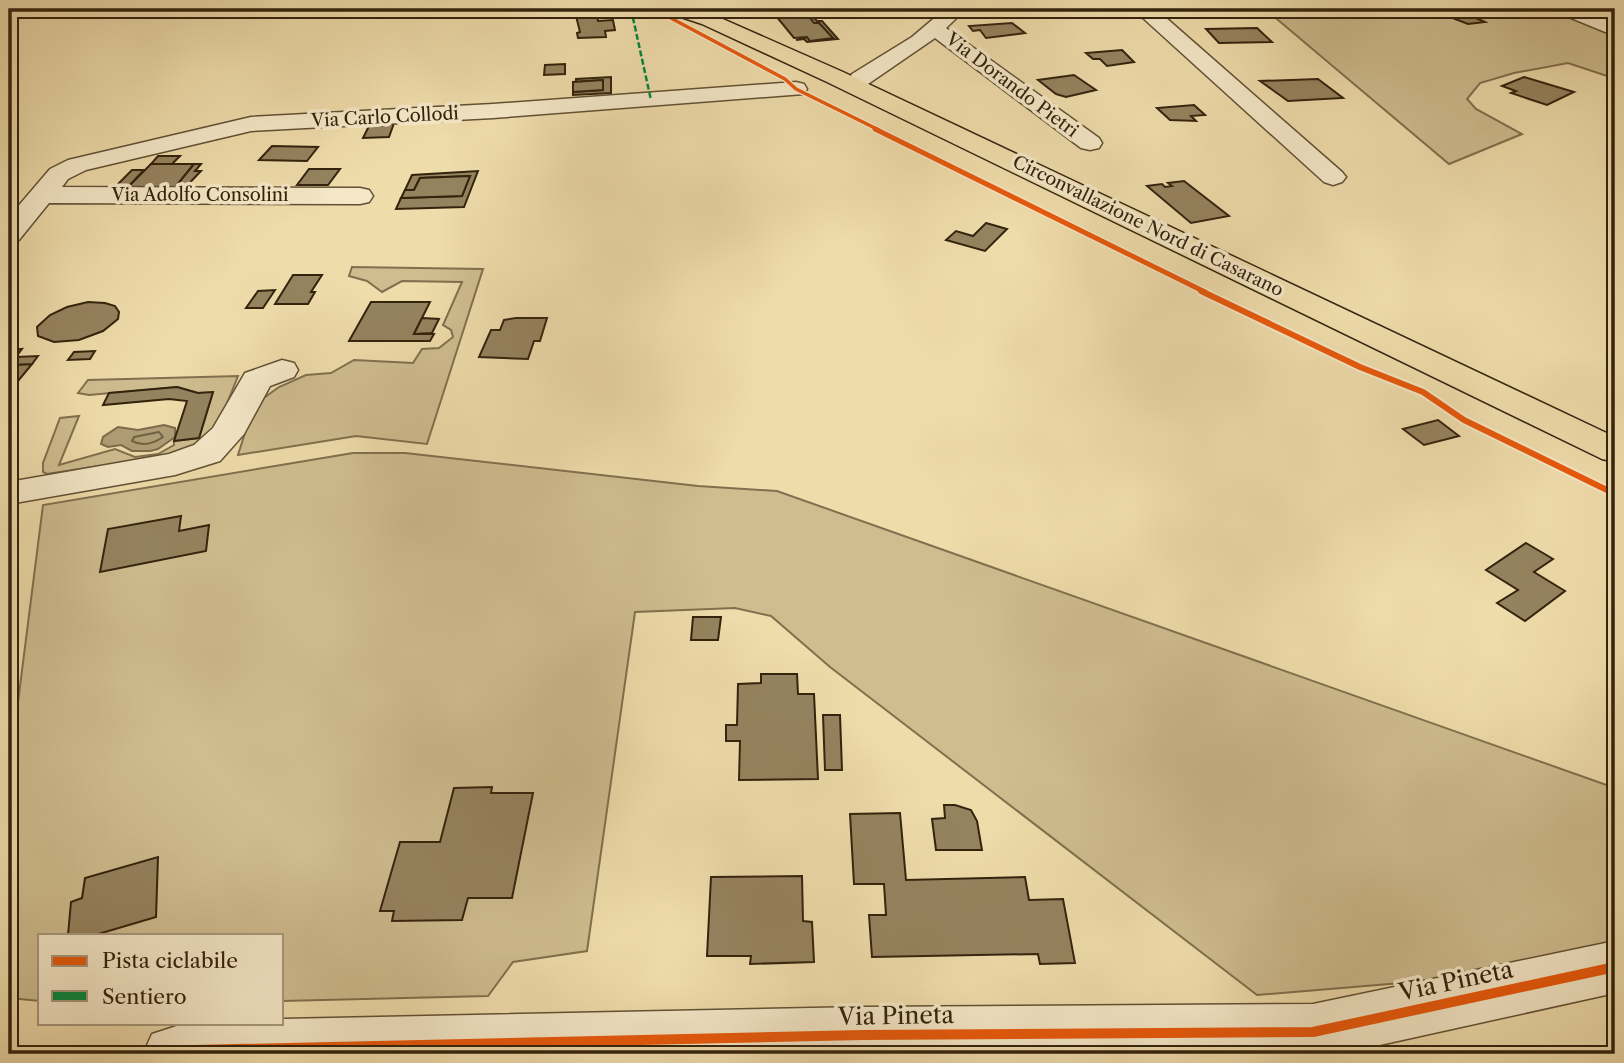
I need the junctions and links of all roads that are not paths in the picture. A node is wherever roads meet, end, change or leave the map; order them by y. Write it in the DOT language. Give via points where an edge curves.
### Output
graph roads {
  1 [pos="676,9"];
  2 [pos="956,9"];
  3 [pos="1134,9"];
  4 [pos="1566,9"];
  5 [pos="934,28"];
  6 [pos="1615,30"];
  7 [pos="860,79"];
  8 [pos="796,89"];
  9 [pos="1090,143"];
  10 [pos="1333,177"];
  11 [pos="40,195"];
  12 [pos="360,196"];
  13 [pos="9,234"];
  14 [pos="282,370"];
  15 [pos="1615,451"];
  16 [pos="10,499"];
  17 [pos="1615,967"];
  18 [pos="172,1054"];
  1 -- 15 [label="main road, Circonvallazione Nord di Casarano" via="835,77"];
  2 -- 5 [label="street"];
  3 -- 10 [label="street" via="1150,14"];
  4 -- 6 [label="street"];
  5 -- 7 [label="street"];
  5 -- 9 [label="street, Via Dorando Pietri"];
  8 -- 11 [label="street, Via Carlo Collodi" via="251,124 77,165 59,174"];
  11 -- 12 [label="street, Via Adolfo Consolini"];
  11 -- 13 [label="street, Via Carlo Collodi"];
  14 -- 16 [label="street" via="257,380 226,434 207,453"];
  17 -- 18 [label="street, Via Pineta" via="1313,1032 848,1035"];
}
